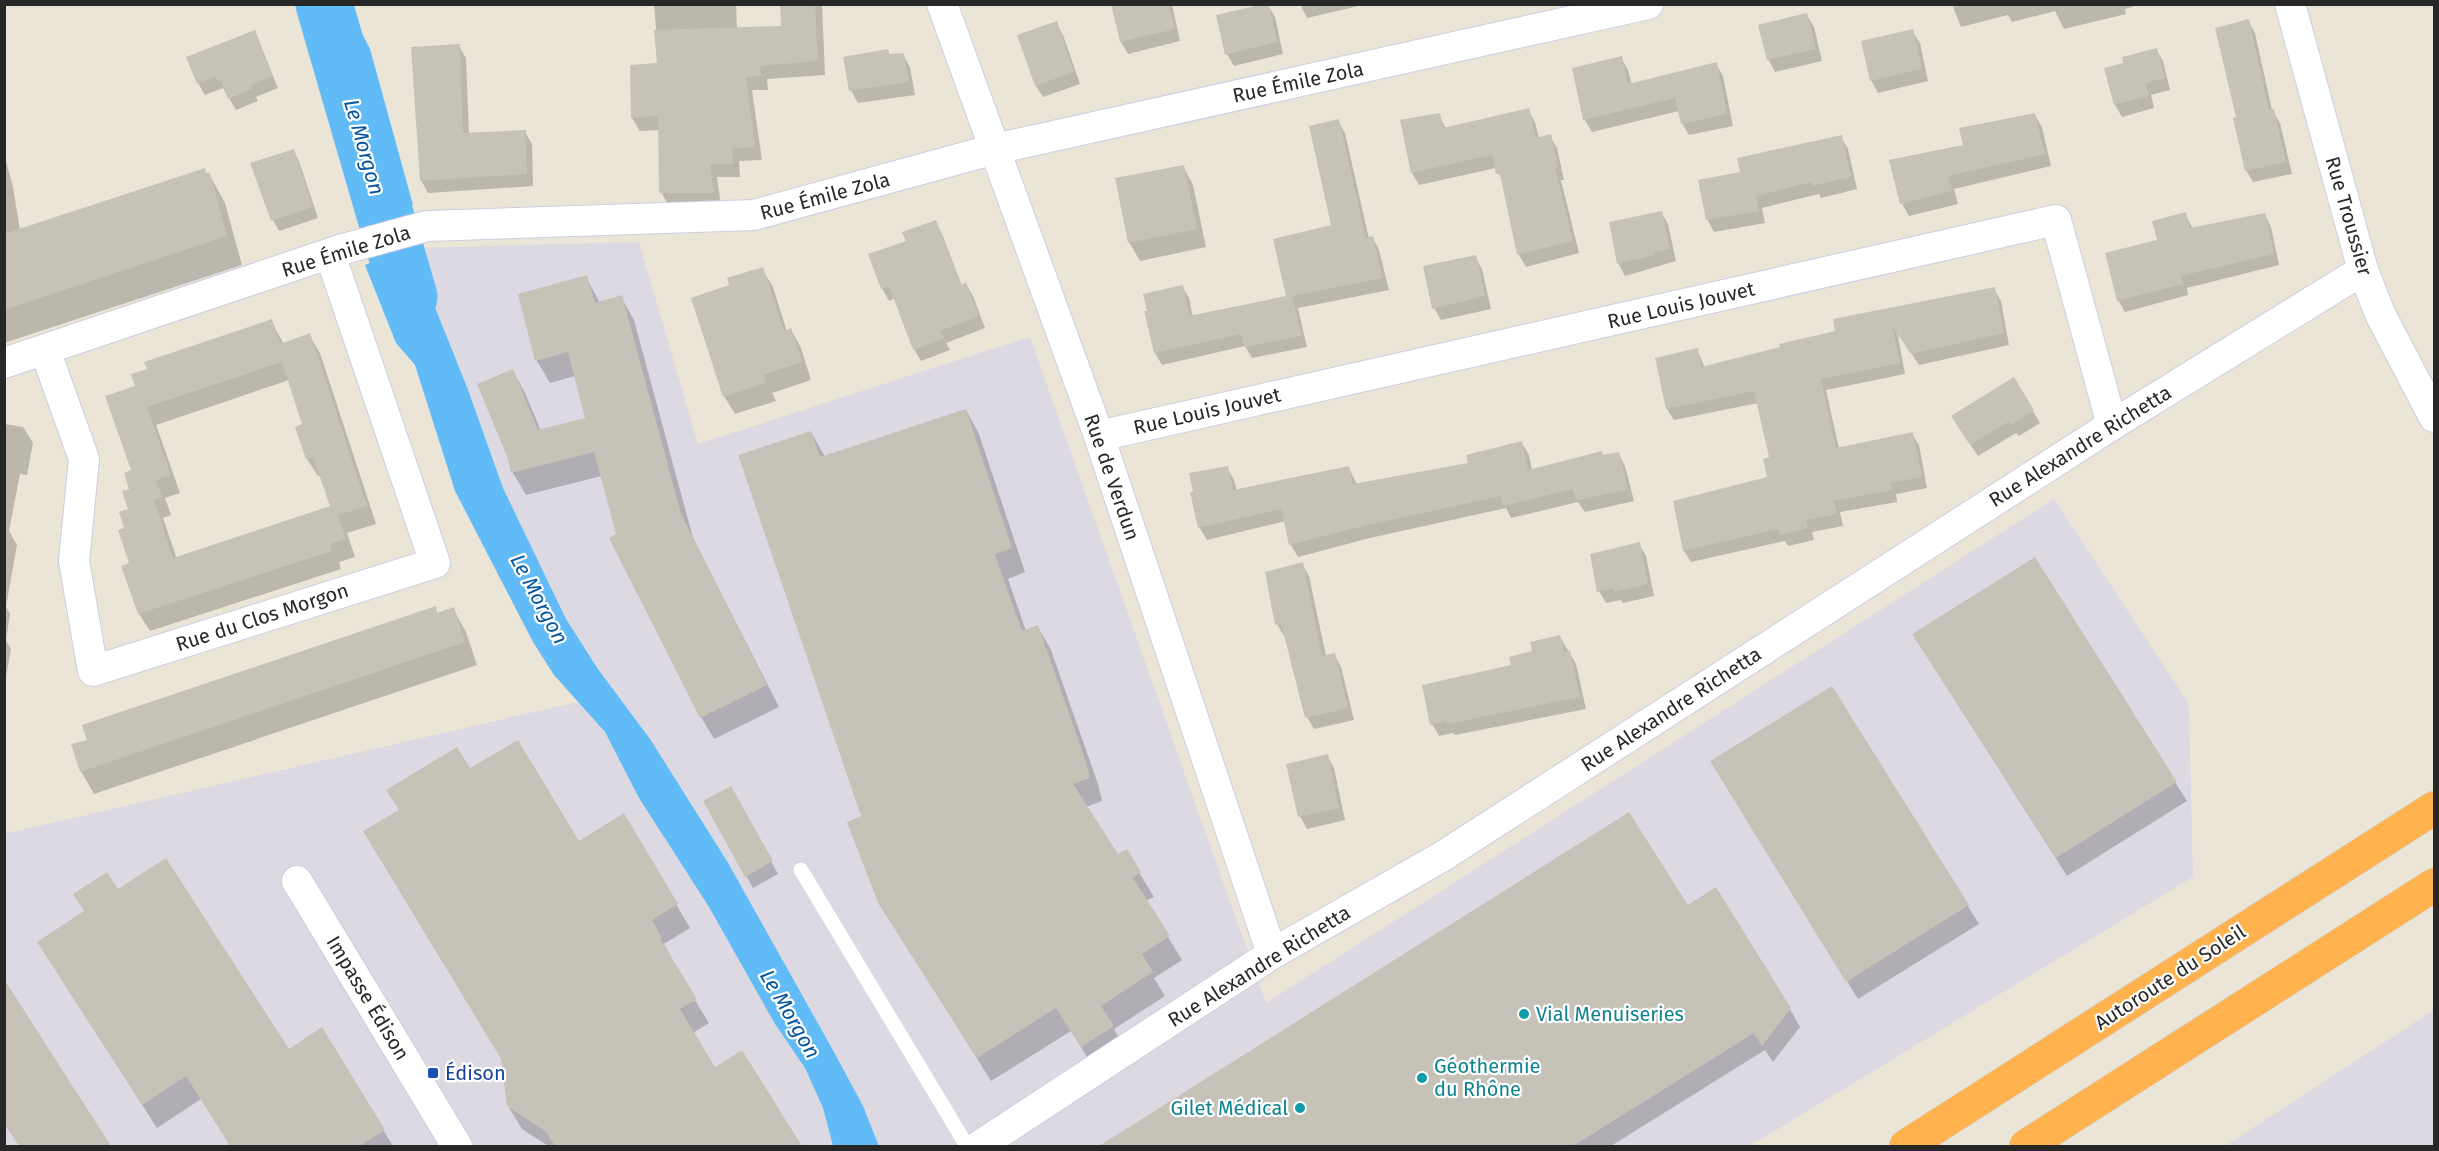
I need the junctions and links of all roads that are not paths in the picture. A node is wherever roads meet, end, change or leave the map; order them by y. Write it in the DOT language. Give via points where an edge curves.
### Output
graph roads {
  1 [pos="942,4"];
  2 [pos="1648,4"];
  3 [pos="2290,4"];
  4 [pos="995,149"];
  5 [pos="335,252"];
  6 [pos="2363,270"];
  7 [pos="45,350"];
  8 [pos="4,363"];
  9 [pos="2434,417"];
  10 [pos="2112,425"];
  11 [pos="1099,436"];
  12 [pos="2434,808"];
  13 [pos="801,870"];
  14 [pos="297,881"];
  15 [pos="2434,885"];
  16 [pos="1272,954"];
  17 [pos="457,1146"];
  18 [pos="967,1146"];
  19 [pos="979,1146"];
  20 [pos="1906,1146"];
  21 [pos="2026,1146"];
  1 -- 4 [label="street, Rue de Verdun"];
  2 -- 4 [label="street, Rue Émile Zola"];
  3 -- 6 [label="street, Rue Troussier"];
  4 -- 5 [label="street, Rue Émile Zola" via="754,215 427,226"];
  4 -- 11 [label="street, Rue de Verdun"];
  5 -- 7 [label="street, Rue Émile Zola"];
  5 -- 7 [label="street, Rue du Clos Morgon" via="435,562 93,671 74,561 84,459"];
  6 -- 9 [label="street, Rue Troussier" via="2380,314"];
  6 -- 10 [label="street, Rue Alexandre Richetta"];
  7 -- 8 [label="street, Rue Émile Zola"];
  10 -- 11 [label="street, Rue Louis Jouvet" via="2056,220"];
  10 -- 16 [label="street, Rue Alexandre Richetta" via="1443,856"];
  11 -- 16 [label="street, Rue de Verdun"];
  12 -- 20 [label="highway, Autoroute du Soleil"];
  13 -- 18 [label="lane"];
  14 -- 17 [label="street, Impasse Édison"];
  15 -- 21 [label="highway"];
  16 -- 19 [label="street, Rue Alexandre Richetta"];
}
